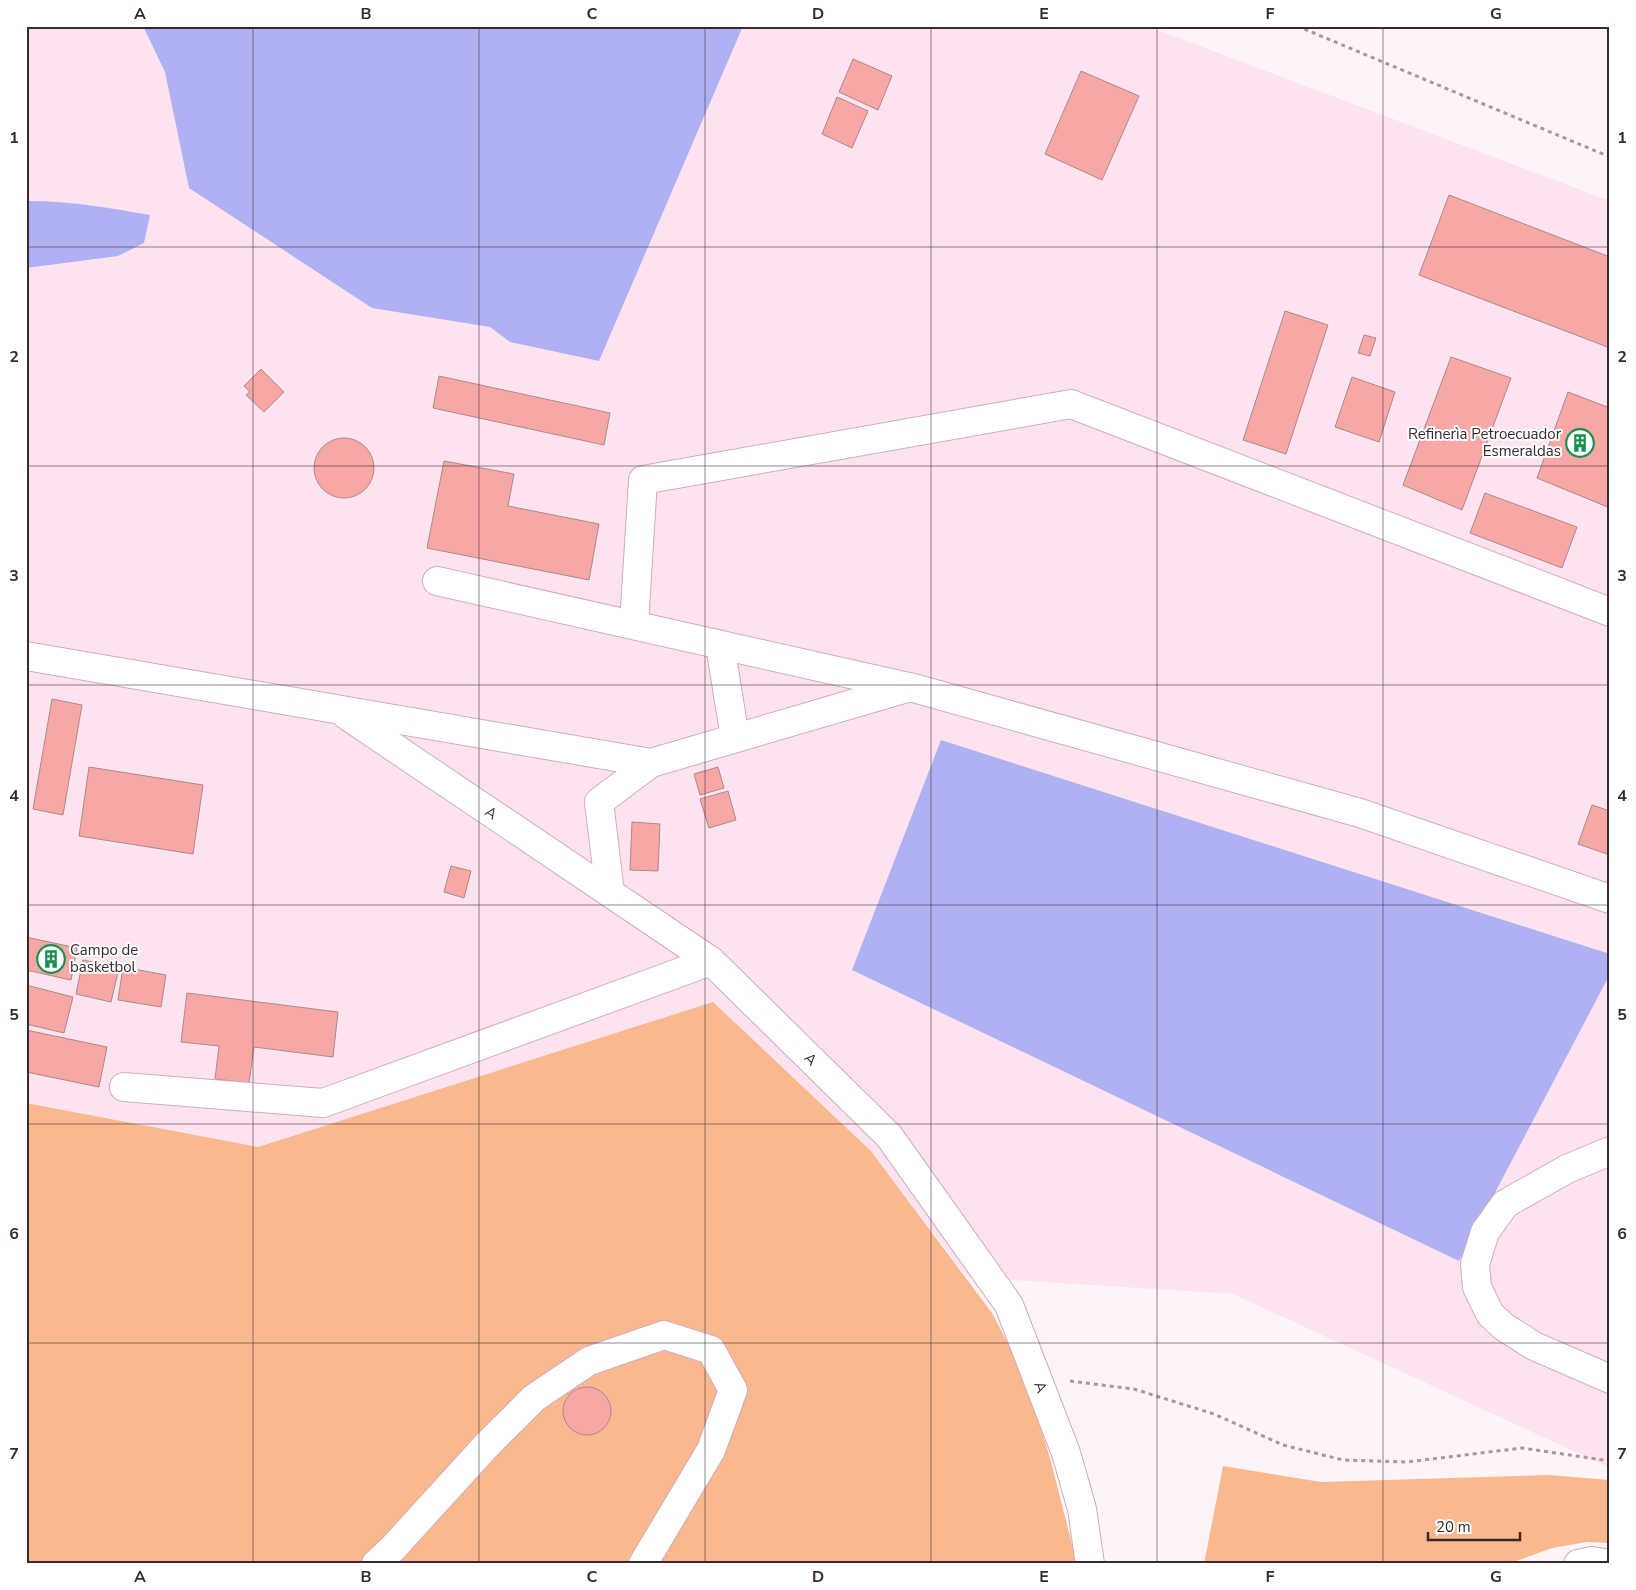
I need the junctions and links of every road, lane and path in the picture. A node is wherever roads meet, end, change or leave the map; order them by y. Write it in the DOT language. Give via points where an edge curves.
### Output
graph roads {
  1 [pos="1297,26"];
  2 [pos="1610,157"];
  3 [pos="437,581"];
  4 [pos="1610,612"];
  5 [pos="634,625"];
  6 [pos="720,645"];
  7 [pos="26,656"];
  8 [pos="910,688"];
  9 [pos="339,710"];
  10 [pos="735,738"];
  11 [pos="651,763"];
  12 [pos="610,893"];
  13 [pos="1610,899"];
  14 [pos="711,961"];
  15 [pos="124,1088"];
  16 [pos="1610,1151"];
  17 [pos="1037,1377"];
  18 [pos="1610,1379"];
  19 [pos="1610,1461"];
  20 [pos="376,1564"];
  21 [pos="643,1564"];
  22 [pos="1090,1564"];
  23 [pos="1578,1564"];
  24 [pos="1610,1564"];
  1 -- 2 [label="path"];
  3 -- 5 [label="street"];
  4 -- 5 [label="street" via="1070,404 643,480"];
  5 -- 6 [label="street"];
  6 -- 8 [label="street"];
  6 -- 10 [label="street"];
  7 -- 9 [label="street"];
  8 -- 10 [label="street"];
  8 -- 13 [label="street" via="1360,814"];
  9 -- 11 [label="street"];
  9 -- 12 [label="street, A"];
  10 -- 11 [label="street"];
  11 -- 12 [label="street" via="599,802"];
  12 -- 14 [label="street, A"];
  14 -- 15 [label="street" via="323,1103"];
  14 -- 17 [label="street, A" via="889,1136 1009,1305"];
  16 -- 18 [label="street" via="1567,1169 1505,1204 1485,1232 1475,1264 1477,1287 1490,1314 1504,1327 1534,1346"];
  17 -- 19 [label="path" via="1134,1389 1214,1414 1283,1445 1343,1460 1407,1462 1522,1448"];
  17 -- 22 [label="street, A" via="1066,1453 1082,1509"];
  20 -- 21 [label="street" via="534,1398 590,1361 664,1335 711,1350 733,1390 711,1450"];
  23 -- 24 [label="street" via="1592,1561"];
}
